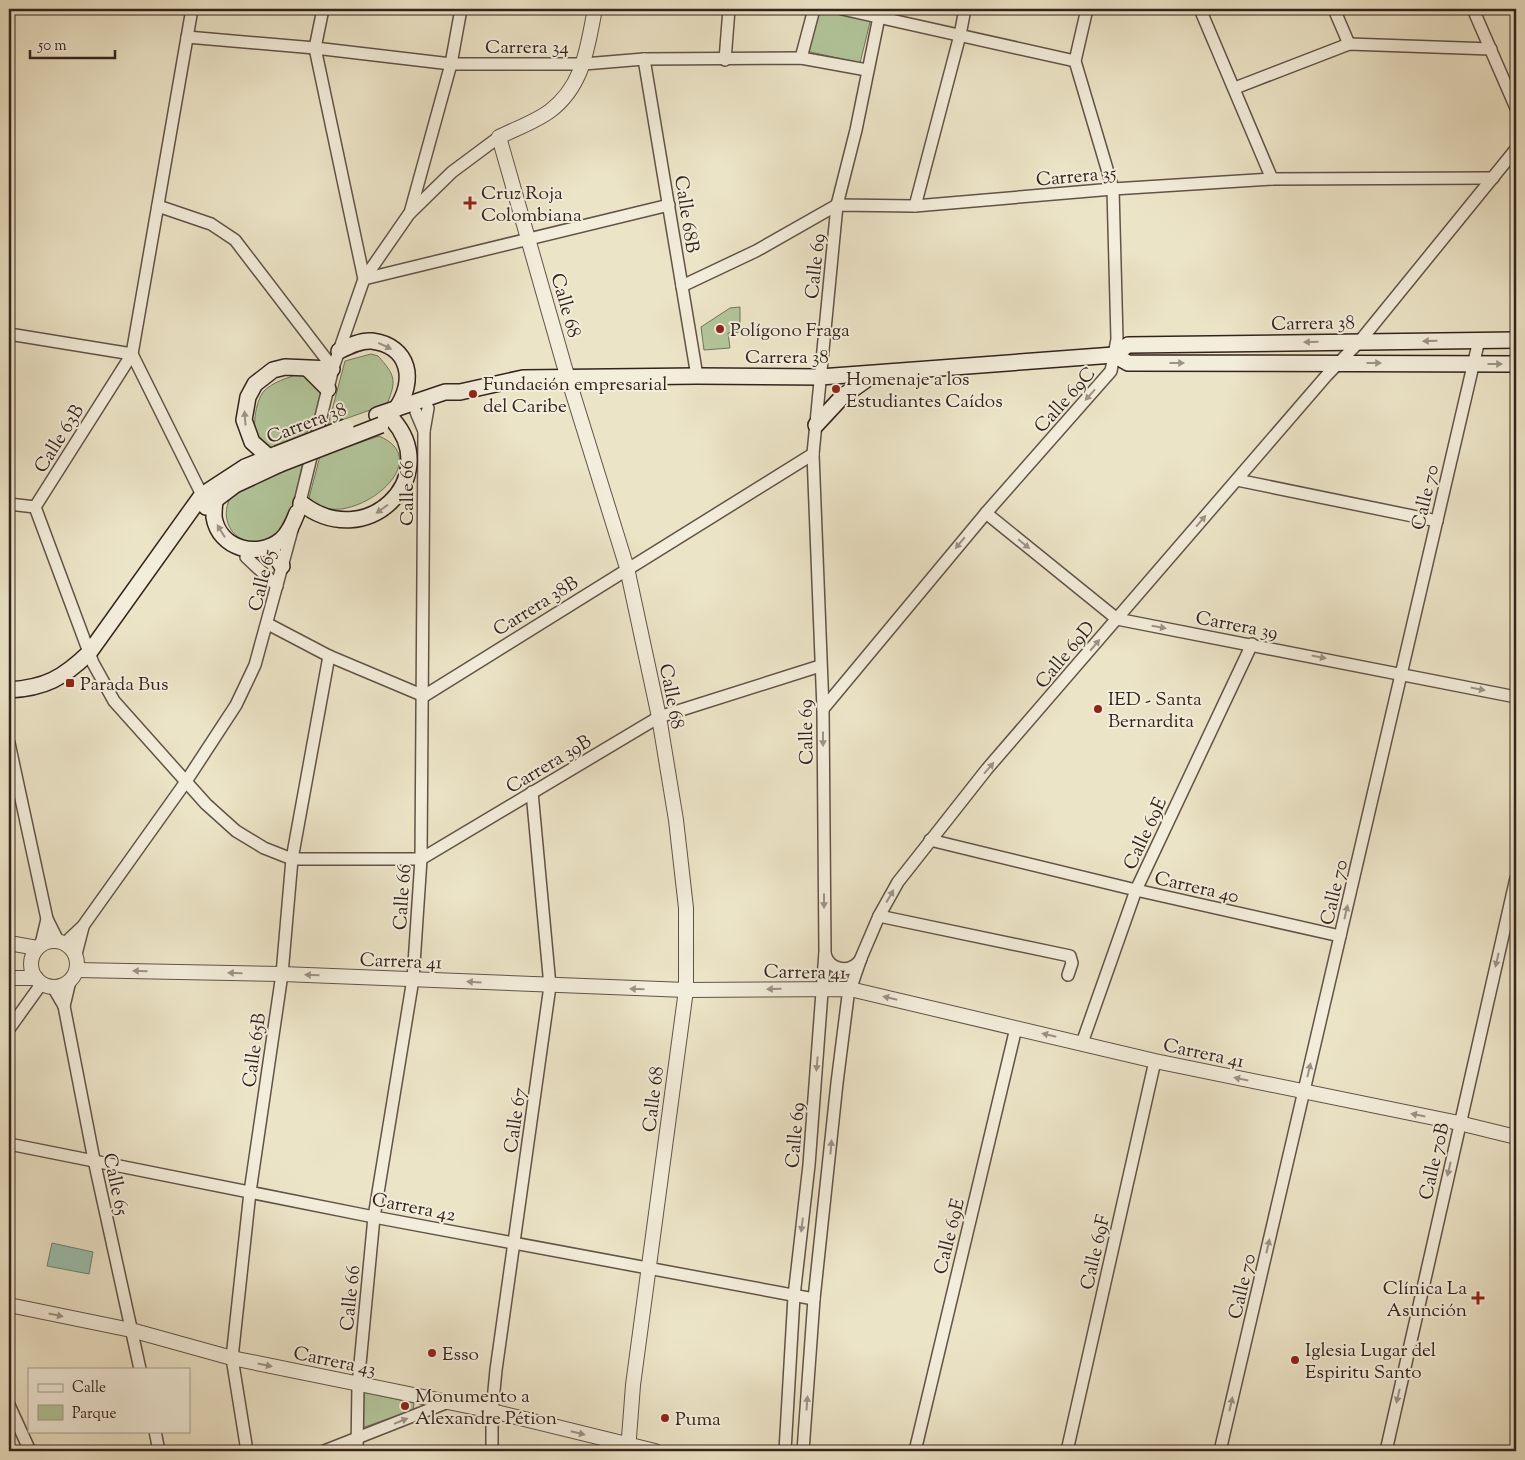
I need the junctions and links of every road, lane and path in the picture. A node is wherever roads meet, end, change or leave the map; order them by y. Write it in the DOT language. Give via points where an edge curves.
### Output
graph roads {
  1 [pos="192,9"];
  2 [pos="323,9"];
  3 [pos="461,9"];
  4 [pos="595,9"];
  5 [pos="730,9"];
  6 [pos="814,9"];
  7 [pos="842,9"];
  8 [pos="965,9"];
  9 [pos="1087,9"];
  10 [pos="1200,9"];
  11 [pos="1334,9"];
  12 [pos="1473,9"];
  13 [pos="879,17"];
  14 [pos="960,35"];
  15 [pos="187,37"];
  16 [pos="1349,44"];
  17 [pos="315,48"];
  18 [pos="1491,49"];
  19 [pos="801,58"];
  20 [pos="644,59"];
  21 [pos="725,60"];
  22 [pos="1075,61"];
  23 [pos="451,64"];
  24 [pos="584,64"];
  25 [pos="867,70"];
  26 [pos="1235,88"];
  27 [pos="1516,108"];
  28 [pos="499,137"];
  29 [pos="1516,149"];
  30 [pos="1493,178"];
  31 [pos="1272,179"];
  32 [pos="1112,189"];
  33 [pos="669,205"];
  34 [pos="837,205"];
  35 [pos="158,206"];
  36 [pos="915,206"];
  37 [pos="409,214"];
  38 [pos="528,238"];
  39 [pos="364,279"];
  40 [pos="682,286"];
  41 [pos="9,334"];
  42 [pos="1479,340"];
  43 [pos="1516,340"];
  44 [pos="1360,341"];
  45 [pos="339,351"];
  46 [pos="132,354"];
  47 [pos="1114,354"];
  48 [pos="1338,363"];
  49 [pos="1474,364"];
  50 [pos="1516,364"];
  51 [pos="308,369"];
  52 [pos="332,369"];
  53 [pos="875,373"];
  54 [pos="697,376"];
  55 [pos="568,377"];
  56 [pos="820,377"];
  57 [pos="328,389"];
  58 [pos="460,392"];
  59 [pos="422,410"];
  60 [pos="387,417"];
  61 [pos="816,425"];
  62 [pos="813,454"];
  63 [pos="276,458"];
  64 [pos="1237,480"];
  65 [pos="208,499"];
  66 [pos="9,504"];
  67 [pos="35,508"];
  68 [pos="299,508"];
  69 [pos="986,513"];
  70 [pos="1437,521"];
  71 [pos="270,547"];
  72 [pos="246,556"];
  73 [pos="282,566"];
  74 [pos="627,568"];
  75 [pos="277,586"];
  76 [pos="1117,619"];
  77 [pos="268,624"];
  78 [pos="1252,644"];
  79 [pos="89,653"];
  80 [pos="329,656"];
  81 [pos="820,669"];
  82 [pos="1401,674"];
  83 [pos="843,681"];
  84 [pos="9,690"];
  85 [pos="424,696"];
  86 [pos="1516,697"];
  87 [pos="822,709"];
  88 [pos="660,717"];
  89 [pos="9,743"];
  90 [pos="185,783"];
  91 [pos="532,792"];
  92 [pos="930,840"];
  93 [pos="292,858"];
  94 [pos="421,859"];
  95 [pos="1516,878"];
  96 [pos="1136,890"];
  97 [pos="879,916"];
  98 [pos="47,919"];
  99 [pos="83,926"];
  100 [pos="1340,936"];
  101 [pos="62,942"];
  102 [pos="9,943"];
  103 [pos="39,946"];
  104 [pos="825,952"];
  105 [pos="76,954"];
  106 [pos="861,958"];
  107 [pos="282,974"];
  108 [pos="73,975"];
  109 [pos="1068,975"];
  110 [pos="9,978"];
  111 [pos="413,979"];
  112 [pos="44,983"];
  113 [pos="550,986"];
  114 [pos="823,988"];
  115 [pos="850,989"];
  116 [pos="686,990"];
  117 [pos="64,1006"];
  118 [pos="1016,1028"];
  119 [pos="9,1030"];
  120 [pos="1082,1043"];
  121 [pos="1155,1061"];
  122 [pos="1304,1092"];
  123 [pos="1459,1123"];
  124 [pos="1516,1137"];
  125 [pos="9,1144"];
  126 [pos="94,1160"];
  127 [pos="809,1165"];
  128 [pos="830,1166"];
  129 [pos="250,1192"];
  130 [pos="374,1217"];
  131 [pos="515,1243"];
  132 [pos="648,1268"];
  133 [pos="794,1296"];
  134 [pos="814,1299"];
  135 [pos="9,1305"];
  136 [pos="131,1330"];
  137 [pos="232,1358"];
  138 [pos="140,1368"];
  139 [pos="358,1385"];
  140 [pos="446,1403"];
  141 [pos="9,1405"];
  142 [pos="492,1411"];
  143 [pos="155,1432"];
  144 [pos="357,1438"];
  145 [pos="628,1448"];
  146 [pos="30,1451"];
  147 [pos="160,1451"];
  148 [pos="247,1451"];
  149 [pos="324,1451"];
  150 [pos="357,1451"];
  151 [pos="492,1451"];
  152 [pos="655,1451"];
  153 [pos="785,1451"];
  154 [pos="803,1451"];
  155 [pos="915,1451"];
  156 [pos="1067,1451"];
  157 [pos="1220,1451"];
  158 [pos="1386,1451"];
  1 -- 15 [label="street, Calle 63B"];
  2 -- 17 [label="street"];
  3 -- 23 [label="street, Calle 65"];
  4 -- 24 [label="street"];
  5 -- 21 [label="street"];
  6 -- 19 [label="street"];
  7 -- 13 [label="street"];
  8 -- 14 [label="street"];
  9 -- 22 [label="street, Calle 69C"];
  10 -- 26 [label="street"];
  11 -- 16 [label="street"];
  12 -- 18 [label="street"];
  13 -- 14 [label="street"];
  13 -- 25 [label="street, Calle 69"];
  14 -- 22 [label="street"];
  14 -- 36 [label="street"];
  15 -- 17 [label="street, Carrera 34"];
  15 -- 35 [label="street, Calle 63B"];
  16 -- 18 [label="street"];
  16 -- 26 [label="street"];
  17 -- 23 [label="street, Carrera 34"];
  17 -- 39 [label="street"];
  18 -- 27 [label="street"];
  19 -- 21 [label="street, Carrera 34"];
  19 -- 25 [label="street, Carrera 34"];
  20 -- 21 [label="street, Carrera 34"];
  20 -- 24 [label="street, Carrera 34"];
  20 -- 33 [label="street, Calle 68B"];
  22 -- 32 [label="street, Calle 69C"];
  23 -- 24 [label="street, Carrera 34"];
  23 -- 37 [label="street, Calle 65"];
  24 -- 28 [label="street" via="577,81 549,112"];
  25 -- 34 [label="street, Calle 69"];
  26 -- 31 [label="street"];
  28 -- 37 [label="street, Calle 65" via="452,172"];
  28 -- 38 [label="street, Calle 68"];
  29 -- 30 [label="street, Calle 69D"];
  30 -- 31 [label="street, Carrera 35"];
  30 -- 44 [label="street, Calle 69D"];
  31 -- 32 [label="street, Carrera 35"];
  32 -- 36 [label="street, Carrera 35"];
  32 -- 47 [label="street, Calle 69C" via="1117,339"];
  33 -- 38 [label="street"];
  33 -- 40 [label="street, Calle 68B"];
  34 -- 36 [label="street, Carrera 35"];
  34 -- 40 [label="street" via="756,251"];
  34 -- 56 [label="street, Calle 69"];
  35 -- 46 [label="street, Calle 63B"];
  35 -- 52 [label="street" via="211,224 234,240"];
  37 -- 39 [label="street, Calle 65"];
  38 -- 39 [label="street"];
  38 -- 55 [label="street, Calle 68"];
  39 -- 45 [label="street, Calle 65"];
  40 -- 54 [label="street, Calle 68B"];
  41 -- 46 [label="street"];
  42 -- 43 [label="main road, Carrera 38"];
  42 -- 44 [label="main road, Carrera 38, one-way"];
  42 -- 49 [label="street, Calle 70"];
  44 -- 47 [label="main road, Carrera 38, one-way" via="1128,345"];
  44 -- 48 [label="street, Calle 69D"];
  45 -- 52 [label="street, Calle 65"];
  45 -- 60 [label="main road, one-way" via="371,341 385,344 398,354 406,366 408,381 405,396"];
  46 -- 65 [label="street"];
  46 -- 67 [label="street, Calle 63B"];
  47 -- 48 [label="main road, Carrera 38, one-way" via="1128,363"];
  47 -- 53 [label="main road, Carrera 38"];
  47 -- 69 [label="street, Calle 69C, one-way" via="1111,372"];
  48 -- 49 [label="main road, Carrera 38, one-way"];
  48 -- 64 [label="street, Calle 69D"];
  49 -- 50 [label="main road, Carrera 38, one-way"];
  49 -- 70 [label="street, Calle 70"];
  51 -- 52 [label="main road"];
  51 -- 57 [label="main road"];
  63 -- 51 [label="main road, one-way" via="252,442 246,431 244,420 248,396 255,384 273,370 285,366"];
  52 -- 57 [label="street, Calle 65"];
  53 -- 56 [label="main road, Carrera 38"];
  53 -- 61 [label="main road" via="843,396"];
  54 -- 55 [label="main road, Carrera 38"];
  54 -- 56 [label="main road, Carrera 38"];
  55 -- 58 [label="main road, Carrera 38" via="523,378"];
  55 -- 74 [label="street, Calle 68"];
  56 -- 61 [label="street, Calle 69"];
  57 -- 68 [label="street, Calle 65"];
  58 -- 59 [label="main road, Carrera 38" via="449,401"];
  58 -- 60 [label="main road, Carrera 38" via="445,392"];
  59 -- 60 [label="main road, Carrera 38"];
  59 -- 85 [label="street, Calle 66"];
  60 -- 63 [label="main road, Carrera 38, bridge"];
  60 -- 68 [label="main road, one-way" via="401,430 409,458 402,487 383,510 355,521 340,521"];
  61 -- 62 [label="street, Calle 69"];
  62 -- 74 [label="street, Carrera 38B"];
  62 -- 81 [label="street, Calle 69"];
  63 -- 65 [label="main road, Carrera 38"];
  64 -- 70 [label="street"];
  76 -- 64 [label="street, Calle 69D, one-way"];
  71 -- 65 [label="main road, one-way" via="249,550 230,543 217,527"];
  65 -- 79 [label="main road, Carrera 38" via="184,521"];
  66 -- 67 [label="street"];
  67 -- 79 [label="street"];
  68 -- 71 [label="main road" via="282,539"];
  68 -- 73 [label="street, Calle 65"];
  69 -- 76 [label="street, Carrera 39, one-way"];
  69 -- 83 [label="street, Calle 69C, one-way"];
  70 -- 82 [label="street, Calle 70"];
  71 -- 73 [label="main road"];
  72 -- 75 [label="street"];
  73 -- 75 [label="street, Calle 65"];
  74 -- 85 [label="street, Carrera 38B"];
  74 -- 88 [label="street, Calle 68"];
  75 -- 77 [label="street, Calle 65"];
  76 -- 78 [label="street, Carrera 39, one-way"];
  92 -- 76 [label="street, Calle 69D, one-way"];
  77 -- 80 [label="street"];
  77 -- 90 [label="street, Calle 65" via="255,665 236,705"];
  78 -- 82 [label="street, Carrera 39, one-way"];
  78 -- 96 [label="street, Calle 69E"];
  79 -- 84 [label="main road, Carrera 38" via="71,671 54,681 30,689"];
  79 -- 90 [label="street" via="114,701"];
  80 -- 85 [label="street"];
  80 -- 93 [label="street, Calle 65B"];
  81 -- 83 [label="street" via="831,680"];
  81 -- 87 [label="street, Calle 69"];
  81 -- 88 [label="street, Carrera 39B"];
  82 -- 86 [label="street, Carrera 39, one-way"];
  100 -- 82 [label="street, Calle 70, one-way"];
  83 -- 87 [label="street, Calle 69C"];
  85 -- 94 [label="street, Calle 66"];
  87 -- 104 [label="street, Calle 69, one-way"];
  88 -- 91 [label="street, Carrera 39B"];
  88 -- 116 [label="street, Calle 68" via="686,908"];
  89 -- 98 [label="street"];
  90 -- 93 [label="street" via="236,831 264,848"];
  90 -- 99 [label="street, Calle 65"];
  91 -- 94 [label="street, Carrera 39B"];
  91 -- 113 [label="street, Calle 67"];
  92 -- 96 [label="street, Carrera 40"];
  97 -- 92 [label="street, Calle 69D, one-way" via="898,882"];
  93 -- 94 [label="street"];
  93 -- 107 [label="street, Calle 65B"];
  94 -- 111 [label="street, Calle 66"];
  95 -- 123 [label="street, Calle 70B, one-way"];
  96 -- 100 [label="street, Carrera 40"];
  96 -- 120 [label="street, Calle 69E"];
  97 -- 106 [label="street, Calle 69D"];
  97 -- 109 [label="street" via="1070,956 1072,963"];
  98 -- 101 [label="street"];
  98 -- 103 [label="street"];
  99 -- 101 [label="street, Calle 65"];
  99 -- 105 [label="street, Calle 65"];
  122 -- 100 [label="street, Calle 70, one-way"];
  101 -- 103 [label="street"];
  101 -- 105 [label="street"];
  102 -- 103 [label="street"];
  103 -- 112 [label="street" via="33,954 31,967"];
  104 -- 106 [label="street" via="828,961 840,969 850,968"];
  104 -- 114 [label="street, Calle 69"];
  105 -- 108 [label="street"];
  106 -- 115 [label="street, Calle 69D"];
  107 -- 108 [label="street, Carrera 41, one-way"];
  111 -- 107 [label="street, Carrera 41, one-way"];
  107 -- 129 [label="street, Calle 65B"];
  108 -- 112 [label="street"];
  108 -- 117 [label="street, Calle 65"];
  110 -- 112 [label="street"];
  113 -- 111 [label="street, Carrera 41, one-way"];
  111 -- 130 [label="street, Calle 66"];
  112 -- 117 [label="street, Calle 65"];
  112 -- 119 [label="street"];
  116 -- 113 [label="street, Carrera 41, one-way"];
  113 -- 131 [label="street, Calle 67"];
  114 -- 115 [label="street, Carrera 41"];
  114 -- 116 [label="street, Carrera 41, one-way"];
  114 -- 127 [label="street, Calle 69, one-way"];
  118 -- 115 [label="street, Carrera 41, one-way"];
  128 -- 115 [label="street, Calle 69, one-way"];
  116 -- 132 [label="street, Calle 68"];
  117 -- 126 [label="street, Calle 65"];
  120 -- 118 [label="street, Carrera 41, one-way"];
  118 -- 155 [label="street, Calle 69E"];
  120 -- 121 [label="street, Carrera 41"];
  122 -- 121 [label="street, Carrera 41, one-way"];
  121 -- 156 [label="street, Calle 69F"];
  123 -- 122 [label="street, Carrera 41, one-way"];
  157 -- 122 [label="street, Calle 70, one-way"];
  123 -- 124 [label="street, Carrera 41"];
  123 -- 158 [label="street, Calle 70B, one-way"];
  125 -- 126 [label="street, Carrera 42"];
  126 -- 129 [label="street, Carrera 42"];
  126 -- 136 [label="street, Calle 65"];
  127 -- 128 [label="street"];
  127 -- 133 [label="street, Calle 69, one-way"];
  128 -- 134 [label="street, Calle 69"];
  129 -- 130 [label="street, Carrera 42"];
  129 -- 137 [label="street, Calle 65B"];
  130 -- 131 [label="street, Carrera 42"];
  130 -- 139 [label="street, Calle 66"];
  131 -- 132 [label="street, Carrera 42"];
  131 -- 142 [label="street, Calle 67"];
  132 -- 133 [label="street, Carrera 42"];
  132 -- 145 [label="street, Calle 68"];
  133 -- 134 [label="street, Carrera 42"];
  133 -- 153 [label="street, Calle 69"];
  154 -- 134 [label="street, Calle 69, one-way"];
  135 -- 136 [label="street, Carrera 43, one-way"];
  136 -- 137 [label="street, Carrera 43"];
  136 -- 138 [label="street, Calle 65"];
  137 -- 139 [label="street, Carrera 43, one-way"];
  137 -- 148 [label="street, Calle 65B"];
  139 -- 140 [label="street, Carrera 43"];
  139 -- 144 [label="street, Calle 66"];
  140 -- 142 [label="street, Carrera 43"];
  144 -- 140 [label="street, one-way"];
  141 -- 146 [label="street"];
  142 -- 145 [label="street, Carrera 43, one-way"];
  142 -- 151 [label="street, Calle 67"];
  143 -- 147 [label="street"];
  144 -- 149 [label="street"];
  144 -- 150 [label="street, Calle 66"];
  145 -- 152 [label="street, Carrera 43"];
}
